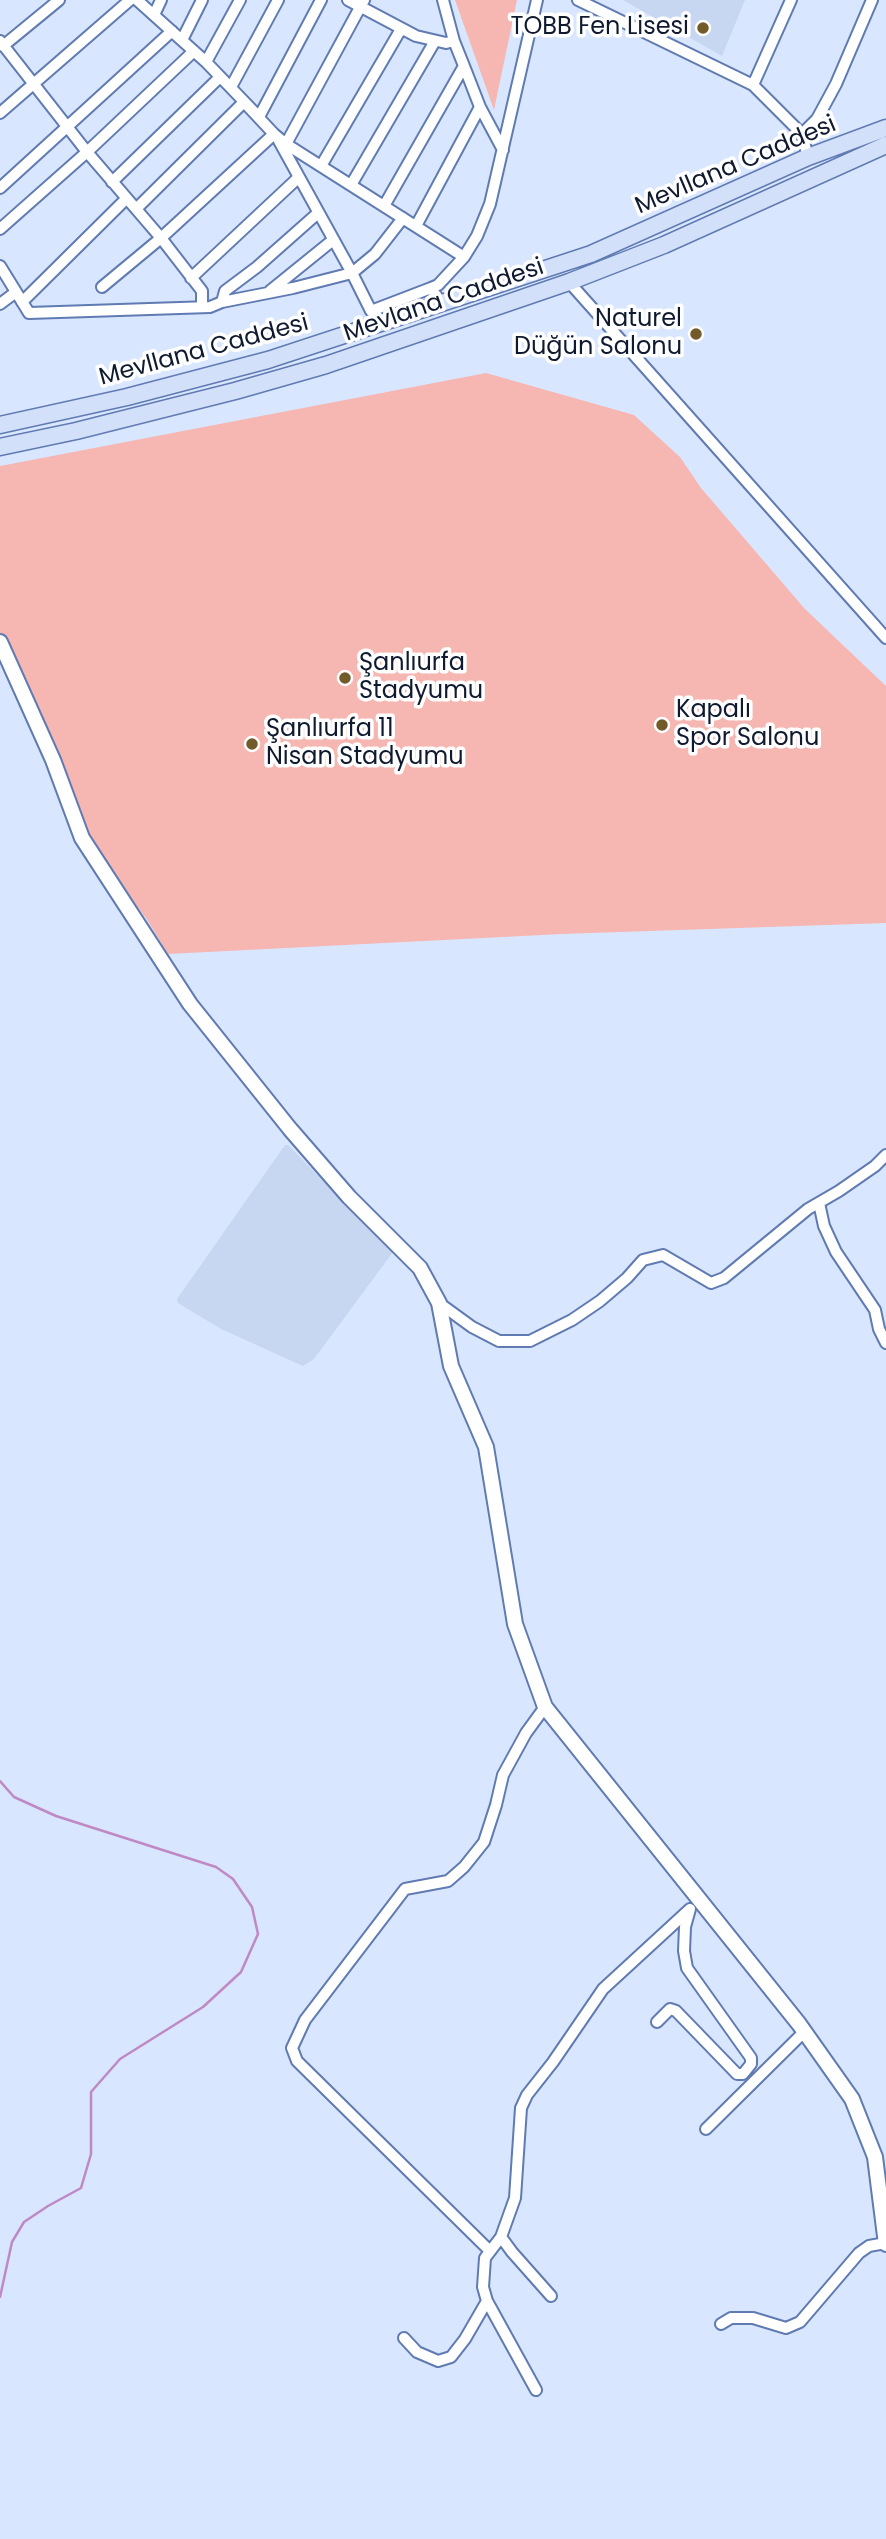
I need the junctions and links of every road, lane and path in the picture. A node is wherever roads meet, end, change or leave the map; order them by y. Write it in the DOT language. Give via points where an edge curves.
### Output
graph roads {
  1 [pos="59,0"];
  2 [pos="130,0"];
  3 [pos="137,0"];
  4 [pos="162,0"];
  5 [pos="202,0"];
  6 [pos="240,0"];
  7 [pos="278,0"];
  8 [pos="321,0"];
  9 [pos="348,0"];
  10 [pos="443,0"];
  11 [pos="537,0"];
  12 [pos="578,0"];
  13 [pos="791,0"];
  14 [pos="872,0"];
  15 [pos="362,3"];
  16 [pos="154,15"];
  17 [pos="401,29"];
  18 [pos="172,31"];
  19 [pos="182,40"];
  20 [pos="435,41"];
  21 [pos="454,41"];
  22 [pos="3,49"];
  23 [pos="194,51"];
  24 [pos="206,62"];
  25 [pos="464,66"];
  26 [pos="220,77"];
  27 [pos="34,84"];
  28 [pos="753,85"];
  29 [pos="231,87"];
  30 [pos="480,107"];
  31 [pos="0,113"];
  32 [pos="259,117"];
  33 [pos="67,126"];
  34 [pos="886,128"];
  35 [pos="803,134"];
  36 [pos="275,135"];
  37 [pos="286,144"];
  38 [pos="886,145"];
  39 [pos="503,150"];
  40 [pos="87,152"];
  41 [pos="808,157"];
  42 [pos="321,166"];
  43 [pos="299,177"];
  44 [pos="112,182"];
  45 [pos="351,185"];
  46 [pos="0,188"];
  47 [pos="126,199"];
  48 [pos="384,206"];
  49 [pos="136,209"];
  50 [pos="318,213"];
  51 [pos="402,218"];
  52 [pos="416,226"];
  53 [pos="0,229"];
  54 [pos="161,238"];
  55 [pos="333,240"];
  56 [pos="464,257"];
  57 [pos="0,266"];
  58 [pos="352,273"];
  59 [pos="191,278"];
  60 [pos="569,282"];
  61 [pos="102,287"];
  62 [pos="431,288"];
  63 [pos="267,293"];
  64 [pos="19,297"];
  65 [pos="222,302"];
  66 [pos="441,303"];
  67 [pos="0,304"];
  68 [pos="202,307"];
  69 [pos="0,425"];
  70 [pos="0,447"];
  71 [pos="886,638"];
  72 [pos="0,642"];
  73 [pos="886,1155"];
  74 [pos="819,1203"];
  75 [pos="439,1303"];
  76 [pos="886,1343"];
  77 [pos="545,1707"];
  78 [pos="694,1903"];
  79 [pos="657,2022"];
  80 [pos="804,2032"];
  81 [pos="706,2129"];
  82 [pos="880,2154"];
  83 [pos="501,2237"];
  84 [pos="886,2244"];
  85 [pos="490,2251"];
  86 [pos="551,2297"];
  87 [pos="486,2301"];
  88 [pos="721,2324"];
  89 [pos="404,2338"];
  90 [pos="536,2390"];
  1 -- 22 [label="street"];
  2 -- 27 [label="street"];
  3 -- 16 [label="street"];
  4 -- 16 [label="street"];
  5 -- 19 [label="street"];
  6 -- 24 [label="street"];
  7 -- 29 [label="street"];
  8 -- 32 [label="street"];
  9 -- 15 [label="street"];
  10 -- 21 [label="street"];
  11 -- 39 [label="street"];
  12 -- 28 [label="street"];
  13 -- 28 [label="street"];
  14 -- 35 [label="street" via="836,84"];
  15 -- 17 [label="street"];
  15 -- 37 [label="street"];
  16 -- 18 [label="street"];
  17 -- 20 [label="street"];
  17 -- 42 [label="street"];
  18 -- 19 [label="street"];
  18 -- 33 [label="street"];
  19 -- 23 [label="street"];
  20 -- 21 [label="street"];
  20 -- 45 [label="street"];
  21 -- 25 [label="street"];
  22 -- 27 [label="street"];
  23 -- 24 [label="street"];
  23 -- 40 [label="street"];
  24 -- 26 [label="street"];
  25 -- 30 [label="street"];
  25 -- 48 [label="street"];
  26 -- 29 [label="street"];
  26 -- 44 [label="street"];
  27 -- 31 [label="street"];
  27 -- 33 [label="street"];
  28 -- 35 [label="street"];
  29 -- 32 [label="street"];
  30 -- 39 [label="street"];
  30 -- 52 [label="street"];
  32 -- 36 [label="street"];
  32 -- 49 [label="street" via="244,102"];
  33 -- 40 [label="street"];
  33 -- 46 [label="street"];
  34 -- 41 [label="main road, Mevllana Caddesi"];
  35 -- 41 [label="street"];
  36 -- 37 [label="street"];
  36 -- 43 [label="street"];
  36 -- 54 [label="street"];
  37 -- 42 [label="street"];
  38 -- 60 [label="main road, Mevlana Caddesi" via="664,245"];
  39 -- 56 [label="street" via="484,221"];
  40 -- 44 [label="street"];
  40 -- 53 [label="street"];
  41 -- 66 [label="main road, Mevllana Caddesi" via="591,254"];
  42 -- 45 [label="street"];
  43 -- 50 [label="street"];
  43 -- 59 [label="street"];
  44 -- 47 [label="street"];
  45 -- 48 [label="street"];
  47 -- 49 [label="street"];
  47 -- 64 [label="street"];
  48 -- 51 [label="street"];
  49 -- 54 [label="street"];
  50 -- 55 [label="street"];
  50 -- 65 [label="street" via="225,291"];
  51 -- 52 [label="street"];
  51 -- 58 [label="street" via="375,254"];
  52 -- 56 [label="street"];
  54 -- 59 [label="street"];
  54 -- 61 [label="street"];
  55 -- 58 [label="street"];
  55 -- 63 [label="street"];
  56 -- 62 [label="street"];
  57 -- 64 [label="street"];
  58 -- 62 [label="street" via="371,311"];
  58 -- 63 [label="street"];
  59 -- 68 [label="street" via="202,291"];
  60 -- 70 [label="main road, Mevlana Caddesi" via="326,365"];
  60 -- 71 [label="street"];
  62 -- 66 [label="street"];
  63 -- 65 [label="street"];
  64 -- 67 [label="street"];
  64 -- 68 [label="street" via="29,313"];
  65 -- 68 [label="street"];
  66 -- 69 [label="main road, Mevllana Caddesi" via="268,360"];
  72 -- 75 [label="street" via="82,838 190,1004 315,1158 420,1268"];
  73 -- 74 [label="street"];
  74 -- 75 [label="street" via="724,1278 711,1283 663,1255 643,1259 600,1301 530,1341 499,1341"];
  74 -- 76 [label="street" via="836,1252 874,1310"];
  75 -- 77 [label="street" via="451,1366 486,1447 514,1624"];
  77 -- 78 [label="street"];
  77 -- 85 [label="street" via="503,1775 484,1842 448,1881 405,1889 305,2020 292,2049 297,2061"];
  78 -- 79 [label="street" via="685,1927 687,1968 751,2064 737,2074 676,2011 670,2009"];
  78 -- 80 [label="street"];
  78 -- 83 [label="street" via="612,1978 527,2095 521,2108 515,2198"];
  80 -- 81 [label="street"];
  80 -- 82 [label="street" via="852,2099"];
  82 -- 84 [label="street"];
  83 -- 85 [label="street"];
  83 -- 86 [label="street"];
  84 -- 88 [label="street" via="859,2253 800,2322 786,2328 753,2318 731,2318"];
  85 -- 87 [label="street" via="485,2258"];
  87 -- 89 [label="street" via="451,2357 439,2361 417,2352"];
  87 -- 90 [label="street"];
}
